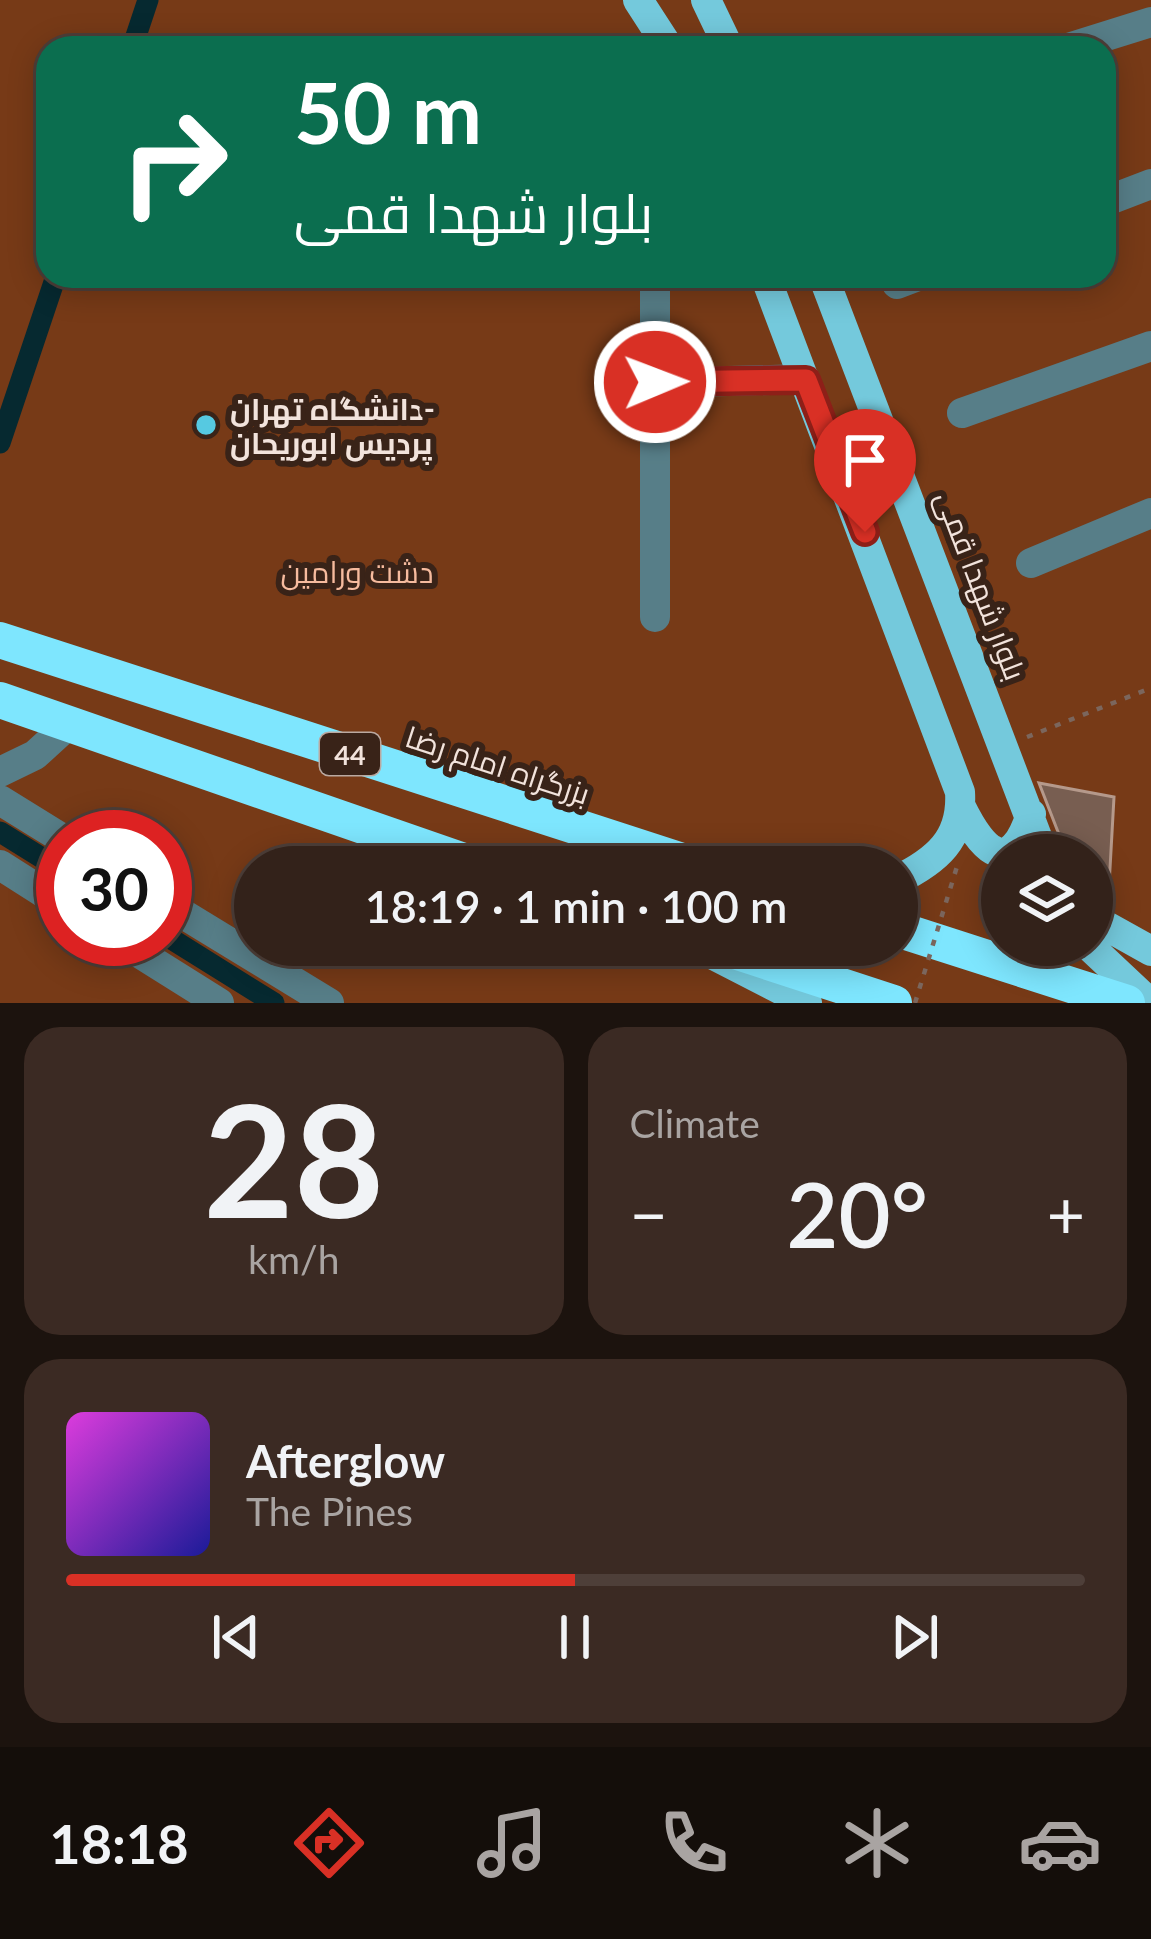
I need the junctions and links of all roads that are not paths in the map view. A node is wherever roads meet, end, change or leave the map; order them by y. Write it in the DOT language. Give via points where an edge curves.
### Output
graph roads {
  1 [pos="638,0"];
  2 [pos="706,0"];
  3 [pos="1151,22"];
  4 [pos="661,36"];
  5 [pos="723,36"];
  6 [pos="1106,36"];
  7 [pos="1151,184"];
  8 [pos="1116,197"];
  9 [pos="655,288"];
  10 [pos="770,288"];
  11 [pos="828,288"];
  12 [pos="1151,346"];
  13 [pos="806,380"];
  14 [pos="655,382"];
  15 [pos="962,413"];
  16 [pos="1151,513"];
  17 [pos="1031,563"];
  18 [pos="655,617"];
  19 [pos="0,640"];
  20 [pos="0,700"];
  21 [pos="70,724"];
  22 [pos="0,772"];
  23 [pos="0,800"];
  24 [pos="961,807"];
  25 [pos="1031,814"];
  26 [pos="36,822"];
  27 [pos="1037,834"];
  28 [pos="421,846"];
  29 [pos="636,846"];
  30 [pos="0,865"];
  31 [pos="918,868"];
  32 [pos="36,887"];
  33 [pos="192,919"];
  34 [pos="1113,930"];
  35 [pos="918,936"];
  36 [pos="1151,951"];
  37 [pos="160,966"];
  38 [pos="735,966"];
  39 [pos="780,966"];
  40 [pos="1110,966"];
  41 [pos="219,1003"];
  42 [pos="329,1003"];
  43 [pos="807,1003"];
  44 [pos="894,1003"];
  45 [pos="1127,1003"];
  46 [pos="1150,1003"];
  1 -- 4 [label="main road"];
  2 -- 5 [label="main road"];
  3 -- 6 [label="street"];
  7 -- 8 [label="street"];
  9 -- 14 [label="street"];
  10 -- 13 [label="main road"];
  11 -- 25 [label="main road, بلوار شهدا قمی"];
  12 -- 15 [label="street"];
  13 -- 14 [label="street"];
  13 -- 24 [label="main road"];
  14 -- 18 [label="street"];
  16 -- 17 [label="street"];
  19 -- 29 [label="highway, بزرگراه امام رضا / 44"];
  20 -- 21 [label="highway, 44"];
  21 -- 22 [label="street"];
  21 -- 28 [label="highway, 44"];
  23 -- 26 [label="street"];
  24 -- 25 [label="main road" via="976,838 998,853 1023,839"];
  24 -- 31 [label="main road" via="942,854"];
  25 -- 27 [label="main road, بلوار شهدا قمی"];
  30 -- 32 [label="street"];
  33 -- 42 [label="street"];
  34 -- 36 [label="main road"];
  35 -- 45 [label="highway"];
  37 -- 41 [label="street"];
  38 -- 43 [label="main road"];
  39 -- 44 [label="highway"];
  40 -- 46 [label="main road"];
}
